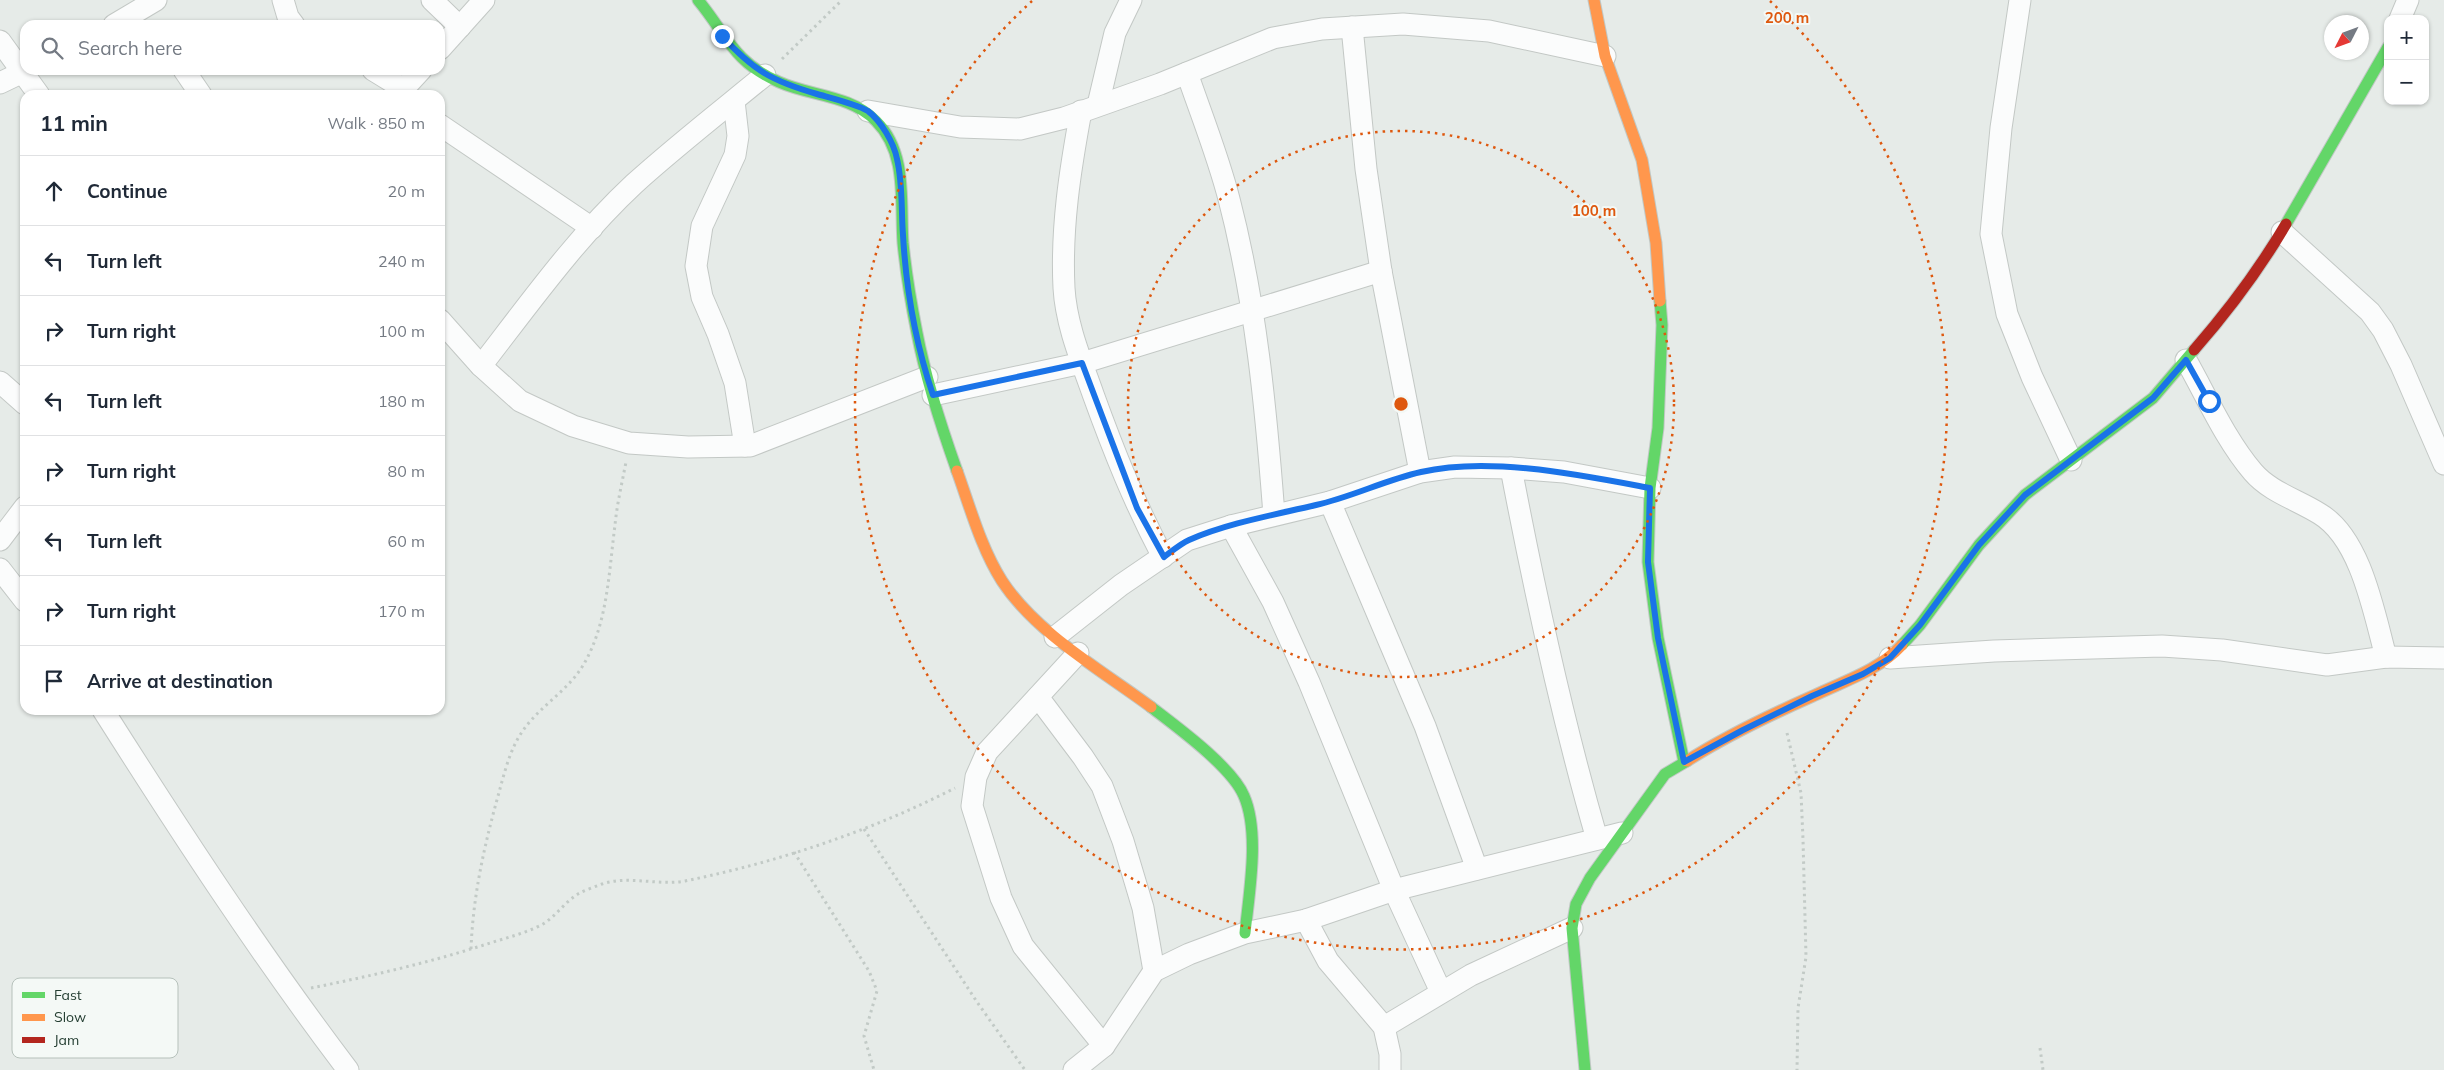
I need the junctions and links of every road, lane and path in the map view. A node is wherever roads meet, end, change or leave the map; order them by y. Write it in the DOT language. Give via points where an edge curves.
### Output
graph roads {
  1 [pos="282,0"];
  2 [pos="432,0"];
  3 [pos="484,0"];
  4 [pos="698,0"];
  5 [pos="842,0"];
  6 [pos="1131,0"];
  7 [pos="1594,0"];
  8 [pos="2020,0"];
  9 [pos="2408,0"];
  10 [pos="147,9"];
  11 [pos="2402,15"];
  12 [pos="124,20"];
  13 [pos="290,20"];
  14 [pos="460,27"];
  15 [pos="1352,27"];
  16 [pos="0,41"];
  17 [pos="445,44"];
  18 [pos="2384,54"];
  19 [pos="1606,56"];
  20 [pos="20,65"];
  21 [pos="20,73"];
  22 [pos="1187,73"];
  23 [pos="27,75"];
  24 [pos="187,75"];
  25 [pos="379,75"];
  26 [pos="416,75"];
  27 [pos="765,75"];
  28 [pos="0,83"];
  29 [pos="36,90"];
  30 [pos="198,90"];
  31 [pos="398,90"];
  32 [pos="403,90"];
  33 [pos="734,101"];
  34 [pos="1089,108"];
  35 [pos="868,112"];
  36 [pos="445,128"];
  37 [pos="592,228"];
  38 [pos="2282,232"];
  39 [pos="1382,271"];
  40 [pos="1253,312"];
  41 [pos="445,326"];
  42 [pos="2186,360"];
  43 [pos="1082,363"];
  44 [pos="481,366"];
  45 [pos="0,382"];
  46 [pos="930,386"];
  47 [pos="20,400"];
  48 [pos="630,443"];
  49 [pos="746,446"];
  50 [pos="2071,460"];
  51 [pos="2444,464"];
  52 [pos="1511,468"];
  53 [pos="1420,472"];
  54 [pos="1650,488"];
  55 [pos="1330,502"];
  56 [pos="20,514"];
  57 [pos="1274,515"];
  58 [pos="1231,526"];
  59 [pos="0,540"];
  60 [pos="1164,557"];
  61 [pos="0,569"];
  62 [pos="20,595"];
  63 [pos="1055,637"];
  64 [pos="1078,653"];
  65 [pos="2386,657"];
  66 [pos="1890,658"];
  67 [pos="2444,658"];
  68 [pos="1038,697"];
  69 [pos="1781,711"];
  70 [pos="106,715"];
  71 [pos="1684,762"];
  72 [pos="976,777"];
  73 [pos="864,829"];
  74 [pos="1622,833"];
  75 [pos="1596,839"];
  76 [pos="794,852"];
  77 [pos="1477,869"];
  78 [pos="1394,890"];
  79 [pos="1306,920"];
  80 [pos="1572,928"];
  81 [pos="1245,932"];
  82 [pos="471,949"];
  83 [pos="1154,971"];
  84 [pos="1441,992"];
  85 [pos="289,993"];
  86 [pos="1384,1027"];
  87 [pos="1104,1046"];
  88 [pos="2040,1048"];
  89 [pos="348,1070"];
  90 [pos="874,1070"];
  91 [pos="1025,1070"];
  92 [pos="1074,1070"];
  93 [pos="1390,1070"];
  94 [pos="1585,1070"];
  95 [pos="1797,1070"];
  96 [pos="2044,1070"];
  1 -- 13 [label="street"];
  2 -- 14 [label="street"];
  3 -- 14 [label="street"];
  4 -- 27 [label="street" via="722,36 742,58"];
  5 -- 27 [label="path"];
  6 -- 34 [label="street" via="1115,33"];
  7 -- 19 [label="street"];
  8 -- 50 [label="street" via="2000,128 1991,234 2007,314"];
  9 -- 11 [label="street"];
  10 -- 12 [label="street"];
  14 -- 17 [label="street"];
  15 -- 19 [label="street" via="1403,24 1489,31"];
  15 -- 22 [label="street" via="1273,38"];
  15 -- 39 [label="street" via="1366,169"];
  16 -- 20 [label="street"];
  18 -- 38 [label="street"];
  19 -- 54 [label="street" via="1642,160 1656,243 1662,325 1658,428"];
  21 -- 28 [label="street"];
  22 -- 34 [label="street"];
  22 -- 40 [label="street" via="1229,198"];
  23 -- 29 [label="street"];
  24 -- 30 [label="street"];
  25 -- 31 [label="street"];
  26 -- 32 [label="street"];
  27 -- 33 [label="street"];
  27 -- 35 [label="street"];
  33 -- 37 [label="street" via="634,185"];
  33 -- 49 [label="street" via="738,136 735,155 702,226 696,266 702,297 735,383"];
  34 -- 35 [label="street" via="1020,129 960,127"];
  34 -- 43 [label="street" via="1071,163 1064,216 1064,289"];
  35 -- 46 [label="street" via="886,133 897,157 912,308"];
  36 -- 37 [label="street"];
  37 -- 44 [label="street"];
  38 -- 42 [label="street" via="2261,267"];
  38 -- 51 [label="street" via="2370,312 2383,330"];
  39 -- 40 [label="street"];
  39 -- 53 [label="street"];
  40 -- 43 [label="street"];
  40 -- 57 [label="street" via="1267,417"];
  41 -- 44 [label="street"];
  42 -- 50 [label="street" via="2153,398"];
  42 -- 65 [label="street" via="2231,442 2254,473 2284,496 2321,514 2338,528 2352,550"];
  43 -- 46 [label="street"];
  43 -- 60 [label="street" via="1137,508"];
  44 -- 48 [label="street" via="520,401 573,426"];
  45 -- 47 [label="street"];
  46 -- 49 [label="street"];
  46 -- 63 [label="street" via="962,486 1002,580 1026,613"];
  48 -- 49 [label="street"];
  48 -- 82 [label="path" via="615,525 609,582 598,628 585,662 565,688 522,732 507,763 473,906"];
  50 -- 66 [label="street" via="2025,495 1979,545 1920,625"];
  52 -- 53 [label="street" via="1455,467"];
  52 -- 54 [label="street" via="1564,472"];
  52 -- 75 [label="street" via="1542,631"];
  53 -- 55 [label="street"];
  54 -- 71 [label="street" via="1648,562 1658,638"];
  55 -- 57 [label="street"];
  55 -- 77 [label="street" via="1425,726"];
  56 -- 59 [label="street"];
  57 -- 58 [label="street"];
  58 -- 60 [label="street" via="1187,540"];
  58 -- 78 [label="street" via="1273,602 1309,682"];
  60 -- 63 [label="street" via="1121,585"];
  61 -- 62 [label="street"];
  63 -- 64 [label="street"];
  64 -- 68 [label="street"];
  64 -- 81 [label="street" via="1201,747 1235,780 1247,802 1250,830 1251,871"];
  65 -- 66 [label="street" via="2327,665 2222,650 2162,646"];
  65 -- 67 [label="street"];
  66 -- 69 [label="street" via="1863,674"];
  68 -- 72 [label="street" via="987,752"];
  68 -- 83 [label="street" via="1102,786 1143,908"];
  69 -- 71 [label="street"];
  69 -- 95 [label="path" via="1801,793 1804,840 1806,957 1798,1008"];
  70 -- 85 [label="street"];
  71 -- 74 [label="street" via="1665,774"];
  72 -- 73 [label="path"];
  72 -- 87 [label="street" via="972,806 1001,898 1023,946"];
  73 -- 76 [label="path"];
  73 -- 91 [label="path"];
  74 -- 75 [label="street"];
  74 -- 80 [label="street" via="1576,904"];
  75 -- 77 [label="street"];
  76 -- 82 [label="path" via="719,874 678,882 619,879 578,894 538,927"];
  76 -- 90 [label="path" via="869,971 877,991 864,1036"];
  77 -- 78 [label="street"];
  78 -- 79 [label="street"];
  78 -- 84 [label="street"];
  79 -- 81 [label="street"];
  79 -- 86 [label="street" via="1328,961"];
  80 -- 84 [label="street"];
  80 -- 94 [label="street"];
  81 -- 83 [label="street"];
  82 -- 85 [label="path" via="375,975"];
  83 -- 87 [label="street"];
  84 -- 86 [label="street"];
  85 -- 89 [label="street"];
  86 -- 93 [label="street"];
  87 -- 92 [label="street"];
  88 -- 96 [label="path"];
}
